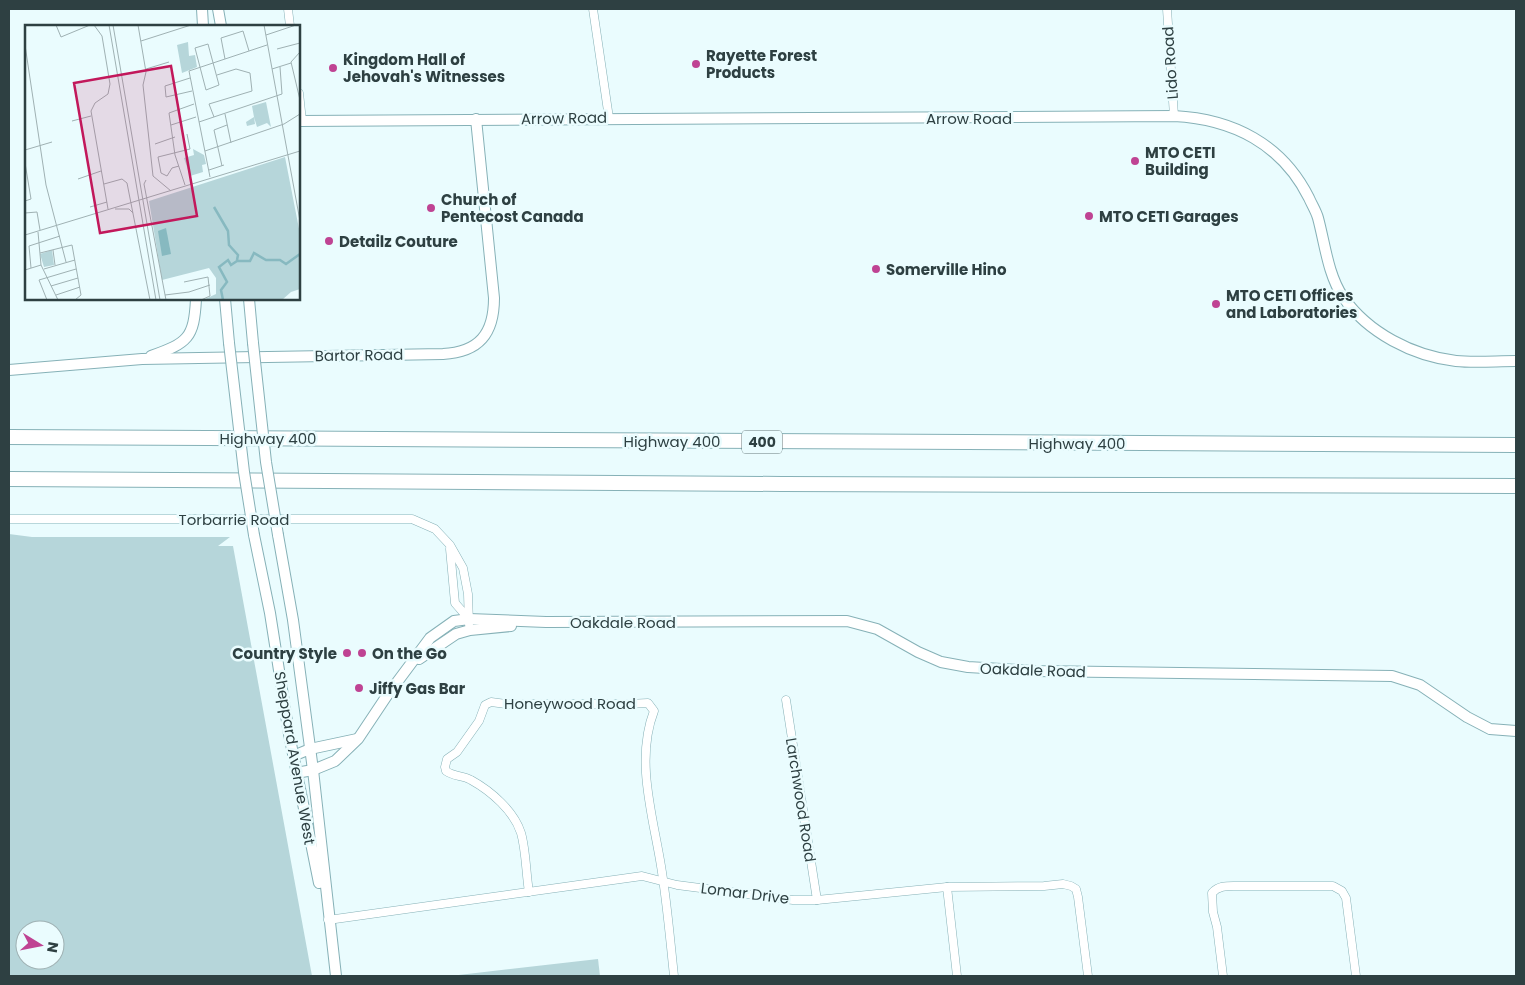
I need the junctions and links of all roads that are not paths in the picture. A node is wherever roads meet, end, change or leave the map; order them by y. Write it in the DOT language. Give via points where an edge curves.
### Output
graph roads {
  1 [pos="202,9"];
  2 [pos="218,9"];
  3 [pos="288,9"];
  4 [pos="593,9"];
  5 [pos="1167,9"];
  6 [pos="204,25"];
  7 [pos="221,25"];
  8 [pos="290,25"];
  9 [pos="300,107"];
  10 [pos="1174,116"];
  11 [pos="609,118"];
  12 [pos="476,119"];
  13 [pos="301,121"];
  14 [pos="196,300"];
  15 [pos="225,300"];
  16 [pos="248,300"];
  17 [pos="142,359"];
  18 [pos="1516,361"];
  19 [pos="9,370"];
  20 [pos="9,437"];
  21 [pos="1516,444"];
  22 [pos="9,479"];
  23 [pos="1516,486"];
  24 [pos="9,519"];
  25 [pos="450,545"];
  26 [pos="469,618"];
  27 [pos="546,622"];
  28 [pos="470,630"];
  29 [pos="412,664"];
  30 [pos="786,700"];
  31 [pos="1516,731"];
  32 [pos="358,739"];
  33 [pos="310,749"];
  34 [pos="293,756"];
  35 [pos="313,770"];
  36 [pos="296,773"];
  37 [pos="664,882"];
  38 [pos="947,886"];
  39 [pos="529,892"];
  40 [pos="817,900"];
  41 [pos="328,920"];
  42 [pos="336,976"];
  43 [pos="674,976"];
  44 [pos="957,976"];
  45 [pos="1088,976"];
  46 [pos="1223,976"];
  47 [pos="1356,976"];
  1 -- 6 [label="street"];
  2 -- 7 [label="street"];
  3 -- 8 [label="street"];
  4 -- 11 [label="street"];
  5 -- 10 [label="street, Lido Road"];
  9 -- 13 [label="street"];
  10 -- 11 [label="street, Arrow Road"];
  10 -- 18 [label="street, Arrow Road" via="1219,122 1235,128 1268,146 1284,160 1318,216 1334,281 1342,297 1360,317 1390,340 1456,361"];
  11 -- 12 [label="street, Arrow Road"];
  12 -- 13 [label="street, Arrow Road"];
  12 -- 17 [label="street, Bartor Road" via="494,298 490,330 480,342 469,349 443,354"];
  14 -- 17 [label="street" via="194,325 186,338 170,349"];
  15 -- 34 [label="street, Sheppard Avenue West, bridge" via="244,472"];
  16 -- 33 [label="street, Sheppard Avenue West, bridge" via="266,462 293,620"];
  17 -- 19 [label="street, Bartor Road"];
  20 -- 21 [label="highway, Highway 400 / 400"];
  22 -- 23 [label="highway"];
  24 -- 25 [label="street, Torbarrie Road" via="412,519 435,529"];
  25 -- 26 [label="street, Torbarrie Road" via="463,568"];
  25 -- 26 [label="street" via="455,603"];
  26 -- 27 [label="street, Oakdale Road"];
  26 -- 28 [label="street, Torbarrie Road"];
  26 -- 29 [label="street, Oakdale Road" via="454,621 430,638"];
  27 -- 28 [label="street, Oakdale Road"];
  27 -- 31 [label="street, Oakdale Road" via="847,621 877,629 941,662 968,667 1035,672 1392,676 1420,685 1490,729"];
  28 -- 29 [label="street, Oakdale Road" via="456,634"];
  29 -- 32 [label="street, Oakdale Road"];
  30 -- 40 [label="street, Larchwood Road"];
  32 -- 33 [label="street"];
  32 -- 35 [label="street, Oakdale Road" via="335,761"];
  33 -- 34 [label="street"];
  33 -- 35 [label="street, Sheppard Avenue West"];
  34 -- 36 [label="street, Sheppard Avenue West"];
  35 -- 36 [label="street, Oakdale Road"];
  35 -- 41 [label="street, Sheppard Avenue West"];
  36 -- 41 [label="street, Sheppard Avenue West"];
  37 -- 39 [label="street, Lomar Drive" via="642,876"];
  37 -- 39 [label="street, Honeywood Road" via="646,782 648,730 654,711 648,703 491,702 485,705 479,721 457,752 447,759 445,770 465,776 485,789 516,823 522,834"];
  37 -- 40 [label="street, Lomar Drive" via="793,900"];
  37 -- 43 [label="street, Honeywood Road"];
  38 -- 40 [label="street, Lomar Drive"];
  38 -- 44 [label="street"];
  38 -- 45 [label="street, Lomar Drive" via="1063,884 1076,889"];
  39 -- 41 [label="street, Lomar Drive"];
  41 -- 42 [label="street, Sheppard Avenue West"];
  46 -- 47 [label="street" via="1212,893 1225,886 1333,886 1342,891 1346,898"];
}
